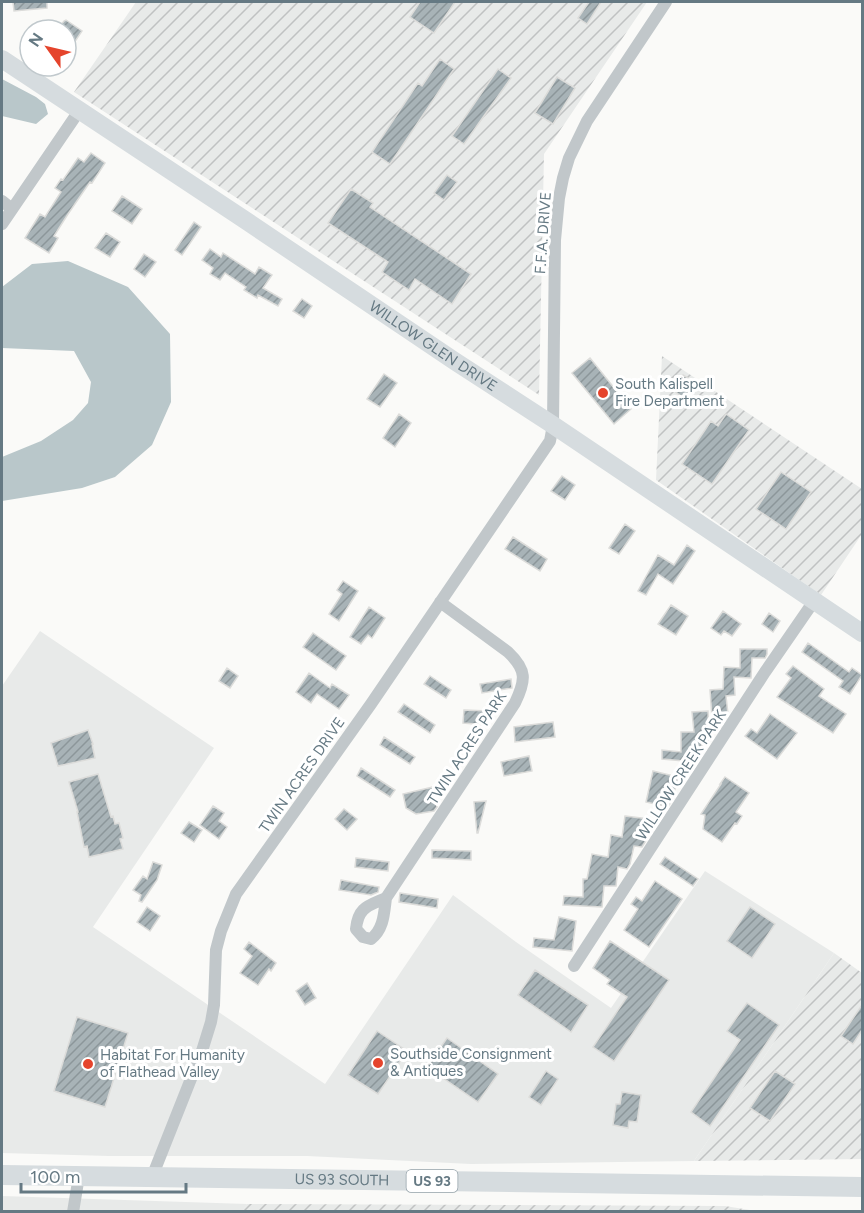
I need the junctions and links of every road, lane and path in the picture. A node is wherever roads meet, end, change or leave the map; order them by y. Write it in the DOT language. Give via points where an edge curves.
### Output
graph roads {
  1 [pos="666,2"];
  2 [pos="2,59"];
  3 [pos="79,111"];
  4 [pos="7,205"];
  5 [pos="2,224"];
  6 [pos="553,425"];
  7 [pos="814,601"];
  8 [pos="440,602"];
  9 [pos="862,633"];
  10 [pos="386,898"];
  11 [pos="574,966"];
  12 [pos="2,1175"];
  13 [pos="80,1176"];
  14 [pos="152,1177"];
  15 [pos="862,1187"];
  16 [pos="73,1212"];
  1 -- 6 [label="street, F.F.A. DRIVE" via="587,120 563,178 555,240"];
  2 -- 3 [label="main road, WILLOW GLEN DRIVE"];
  3 -- 4 [label="street"];
  3 -- 6 [label="main road, WILLOW GLEN DRIVE"];
  4 -- 5 [label="street"];
  6 -- 7 [label="main road, WILLOW GLEN DRIVE"];
  6 -- 8 [label="street, TWIN ACRES DRIVE" via="543,453"];
  7 -- 9 [label="main road, WILLOW GLEN DRIVE"];
  7 -- 11 [label="street, WILLOW CREEK PARK"];
  8 -- 10 [label="street, TWIN ACRES PARK" via="516,659 524,683 515,703"];
  8 -- 14 [label="street, TWIN ACRES DRIVE" via="236,894 216,950 214,1005 202,1051"];
  12 -- 13 [label="main road, US 93 SOUTH / US 93"];
  13 -- 14 [label="main road, US 93 SOUTH / US 93"];
  13 -- 16 [label="street"];
  14 -- 15 [label="main road, US 93 SOUTH / US 93"];
}
